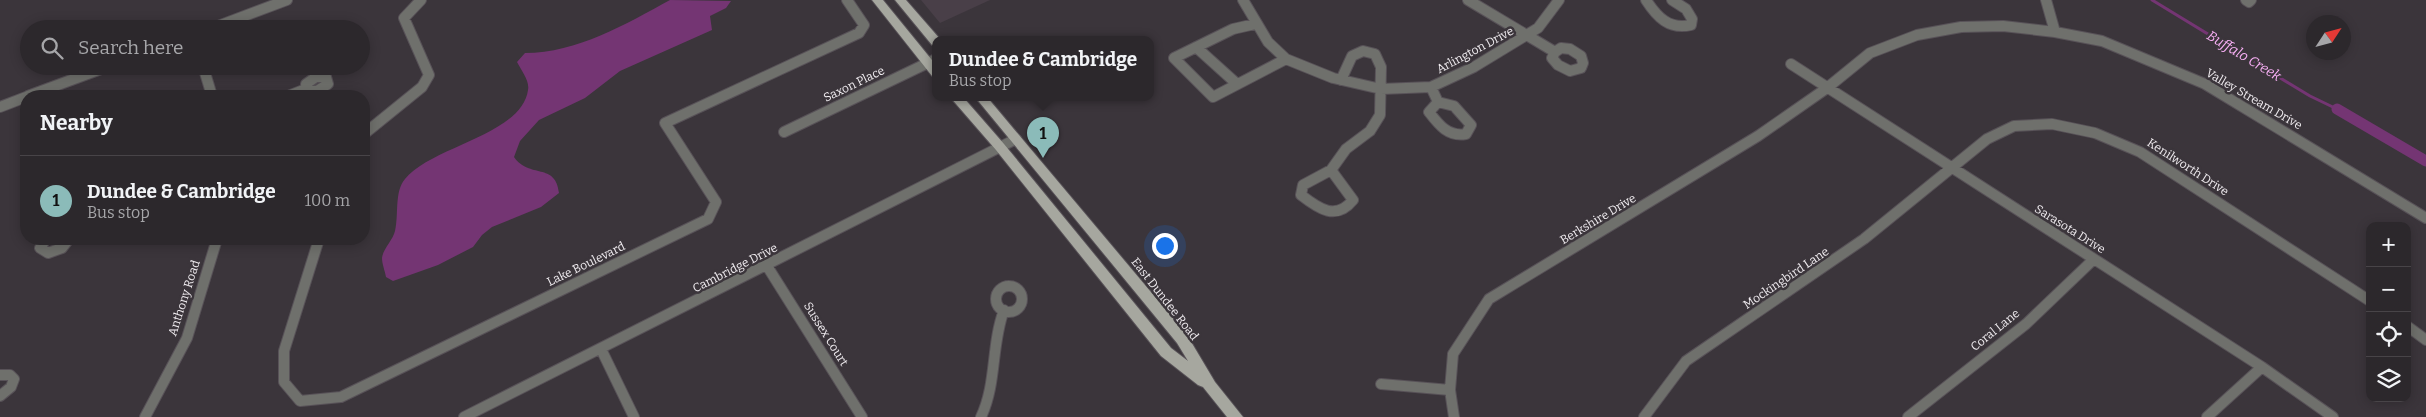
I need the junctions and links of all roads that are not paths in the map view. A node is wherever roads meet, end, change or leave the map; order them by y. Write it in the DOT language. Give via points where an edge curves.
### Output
graph roads {
  1 [pos="287,0"];
  2 [pos="421,0"];
  3 [pos="847,0"];
  4 [pos="877,0"];
  5 [pos="900,0"];
  6 [pos="1243,0"];
  7 [pos="1468,0"];
  8 [pos="1559,0"];
  9 [pos="1646,0"];
  10 [pos="1672,0"];
  11 [pos="2046,0"];
  12 [pos="2246,0"];
  13 [pos="2252,0"];
  14 [pos="234,20"];
  15 [pos="1255,24"];
  16 [pos="2055,32"];
  17 [pos="1528,36"];
  18 [pos="932,37"];
  19 [pos="1196,47"];
  20 [pos="1555,52"];
  21 [pos="1286,59"];
  22 [pos="931,61"];
  23 [pos="1791,64"];
  24 [pos="87,75"];
  25 [pos="206,75"];
  26 [pos="1341,80"];
  27 [pos="1237,84"];
  28 [pos="1431,87"];
  29 [pos="1826,88"];
  30 [pos="1381,89"];
  31 [pos="52,90"];
  32 [pos="210,90"];
  33 [pos="20,100"];
  34 [pos="960,101"];
  35 [pos="984,101"];
  36 [pos="1438,102"];
  37 [pos="0,107"];
  38 [pos="370,129"];
  39 [pos="784,132"];
  40 [pos="1016,139"];
  41 [pos="1000,147"];
  42 [pos="1952,169"];
  43 [pos="1331,170"];
  44 [pos="2426,218"];
  45 [pos="42,245"];
  46 [pos="64,245"];
  47 [pos="215,245"];
  48 [pos="317,245"];
  49 [pos="2094,259"];
  50 [pos="766,266"];
  51 [pos="2366,298"];
  52 [pos="1004,310"];
  53 [pos="2411,329"];
  54 [pos="2426,340"];
  55 [pos="601,348"];
  56 [pos="2262,367"];
  57 [pos="0,375"];
  58 [pos="1381,384"];
  59 [pos="1210,386"];
  60 [pos="1450,390"];
  61 [pos="0,396"];
  62 [pos="145,417"];
  63 [pos="464,417"];
  64 [pos="634,417"];
  65 [pos="862,417"];
  66 [pos="981,417"];
  67 [pos="1236,417"];
  68 [pos="1454,417"];
  69 [pos="1644,417"];
  70 [pos="1908,417"];
  71 [pos="2207,417"];
  72 [pos="2333,417"];
  1 -- 14 [label="street"];
  2 -- 38 [label="street" via="404,18 429,75 422,87"];
  3 -- 48 [label="street, Lake Boulevard" via="864,25 859,33 666,123 716,202 708,219 341,396 300,401 284,382 284,350"];
  4 -- 22 [label="main road"];
  5 -- 18 [label="main road"];
  6 -- 15 [label="street, Arlington Drive"];
  7 -- 17 [label="street"];
  8 -- 17 [label="street, Arlington Drive"];
  9 -- 10 [label="street" via="1672,27 1680,29 1691,25 1692,19 1686,9"];
  11 -- 16 [label="street"];
  12 -- 13 [label="street"];
  15 -- 19 [label="street" via="1233,29"];
  15 -- 21 [label="street, Arlington Drive"];
  16 -- 29 [label="street, Valley Stream Drive" via="2003,26 1961,27 1917,35 1870,53"];
  16 -- 44 [label="street, Valley Stream Drive" via="2102,42 2205,84"];
  17 -- 20 [label="street"];
  17 -- 28 [label="street, Arlington Drive"];
  19 -- 27 [label="street"];
  19 -- 27 [label="street" via="1174,58 1213,97"];
  21 -- 26 [label="street, Arlington Drive"];
  21 -- 27 [label="street"];
  22 -- 39 [label="street, Saxon Place"];
  23 -- 29 [label="street, Sarasota Drive"];
  24 -- 31 [label="street"];
  25 -- 32 [label="street"];
  26 -- 30 [label="street, Arlington Drive"];
  26 -- 30 [label="street" via="1352,56 1368,51 1375,54 1381,67"];
  28 -- 30 [label="street, Arlington Drive"];
  28 -- 36 [label="street"];
  29 -- 42 [label="street, Sarasota Drive"];
  29 -- 60 [label="street, Berkshire Drive" via="1742,146 1489,299 1454,354"];
  30 -- 43 [label="street" via="1380,115 1370,131 1346,149"];
  33 -- 37 [label="street"];
  34 -- 41 [label="main road"];
  35 -- 40 [label="main road, East Dundee Road"];
  40 -- 41 [label="street, Cambridge Drive"];
  40 -- 59 [label="main road, East Dundee Road" via="1182,339"];
  41 -- 50 [label="street, Cambridge Drive"];
  41 -- 59 [label="main road" via="1166,352"];
  42 -- 49 [label="street, Sarasota Drive"];
  42 -- 51 [label="street, Kenilworth Drive" via="1987,139 2014,126 2052,124 2095,133 2140,152"];
  42 -- 69 [label="street, Mockingbird Lane" via="1864,239 1686,361"];
  43 -- 43 [label="street" via="1303,185 1301,195 1330,213 1341,211 1353,200"];
  45 -- 46 [label="street" via="40,248 48,253"];
  47 -- 62 [label="street, Anthony Road" via="187,338"];
  49 -- 56 [label="street, Sarasota Drive"];
  49 -- 70 [label="street, Coral Lane" via="2026,324"];
  50 -- 55 [label="street, Cambridge Drive"];
  50 -- 65 [label="street, Sussex Court"];
  52 -- 66 [label="street" via="999,321 994,379"];
  53 -- 54 [label="street"];
  55 -- 63 [label="street, Cambridge Drive"];
  55 -- 64 [label="street"];
  56 -- 71 [label="street"];
  56 -- 72 [label="street, Sarasota Drive"];
  57 -- 61 [label="street" via="10,375 14,379 12,387"];
  58 -- 60 [label="street"];
  59 -- 67 [label="main road"];
  60 -- 68 [label="street, Berkshire Drive"];
}
